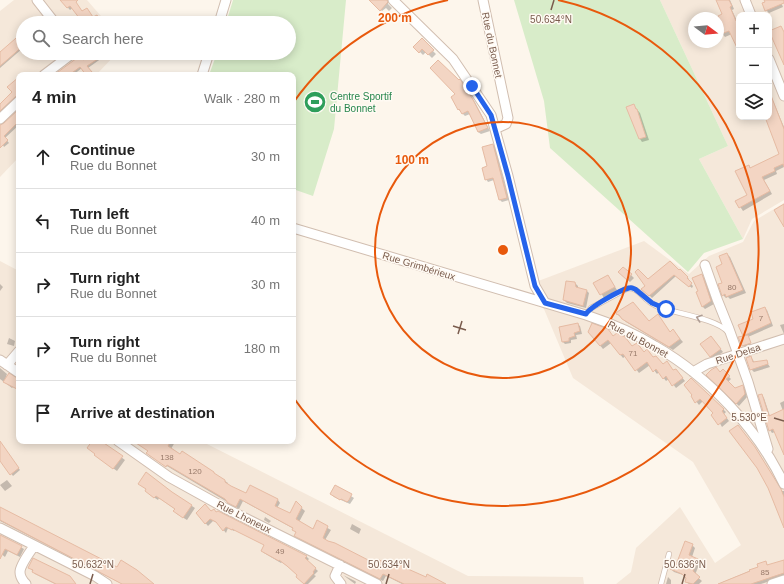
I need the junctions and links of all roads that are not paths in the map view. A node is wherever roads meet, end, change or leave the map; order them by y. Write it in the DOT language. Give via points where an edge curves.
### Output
graph roads {
  1 [pos="37,0"];
  2 [pos="226,0"];
  3 [pos="393,0"];
  4 [pos="482,0"];
  5 [pos="745,0"];
  6 [pos="750,12"];
  7 [pos="50,16"];
  8 [pos="221,16"];
  9 [pos="64,60"];
  10 [pos="207,60"];
  11 [pos="772,66"];
  12 [pos="48,72"];
  13 [pos="203,72"];
  14 [pos="784,96"];
  15 [pos="16,103"];
  16 [pos="0,119"];
  17 [pos="495,129"];
  18 [pos="296,229"];
  19 [pos="704,265"];
  20 [pos="545,303"];
  21 [pos="586,314"];
  22 [pos="732,337"];
  23 [pos="784,339"];
  24 [pos="16,353"];
  25 [pos="738,355"];
  26 [pos="4,363"];
  27 [pos="16,371"];
  28 [pos="693,372"];
  29 [pos="122,444"];
  30 [pos="769,456"];
  31 [pos="784,484"];
  32 [pos="0,528"];
  33 [pos="34,546"];
  34 [pos="669,554"];
  35 [pos="340,565"];
  36 [pos="784,580"];
  37 [pos="26,584"];
  38 [pos="107,584"];
  39 [pos="341,584"];
  40 [pos="377,584"];
  41 [pos="661,584"];
  42 [pos="772,584"];
  1 -- 7 [label="street"];
  2 -- 8 [label="street"];
  3 -- 17 [label="street" via="453,59 491,115"];
  4 -- 17 [label="street, Rue du Bonnet" via="508,118 506,124"];
  5 -- 6 [label="street"];
  9 -- 12 [label="street"];
  10 -- 13 [label="street"];
  11 -- 14 [label="street"];
  15 -- 16 [label="street"];
  17 -- 20 [label="street" via="535,286"];
  18 -- 20 [label="street, Rue Grimbérieux"];
  19 -- 22 [label="street, Rue du Bonnet"];
  20 -- 21 [label="street, Rue du Bonnet"];
  22 -- 21 [label="lane, one-way" via="722,327 656,306 632,288 591,308"];
  21 -- 28 [label="street, Rue du Bonnet" via="632,333"];
  22 -- 25 [label="street, Rue du Bonnet"];
  23 -- 25 [label="street, Rue Delsa"];
  24 -- 26 [label="street"];
  25 -- 28 [label="street, Rue Delsa" via="707,364"];
  25 -- 30 [label="street, Rue du Bonnet"];
  26 -- 27 [label="street"];
  28 -- 30 [label="street, Rue du Bonnet" via="733,410"];
  29 -- 35 [label="street, Rue Lhoneux" via="169,477"];
  30 -- 31 [label="street, Rue du Bonnet"];
  32 -- 33 [label="street"];
  33 -- 37 [label="street" via="20,572 21,579"];
  33 -- 38 [label="street"];
  34 -- 41 [label="lane"];
  35 -- 39 [label="street" via="335,576"];
  35 -- 40 [label="street, Rue Lhoneux"];
  36 -- 42 [label="street"];
}
